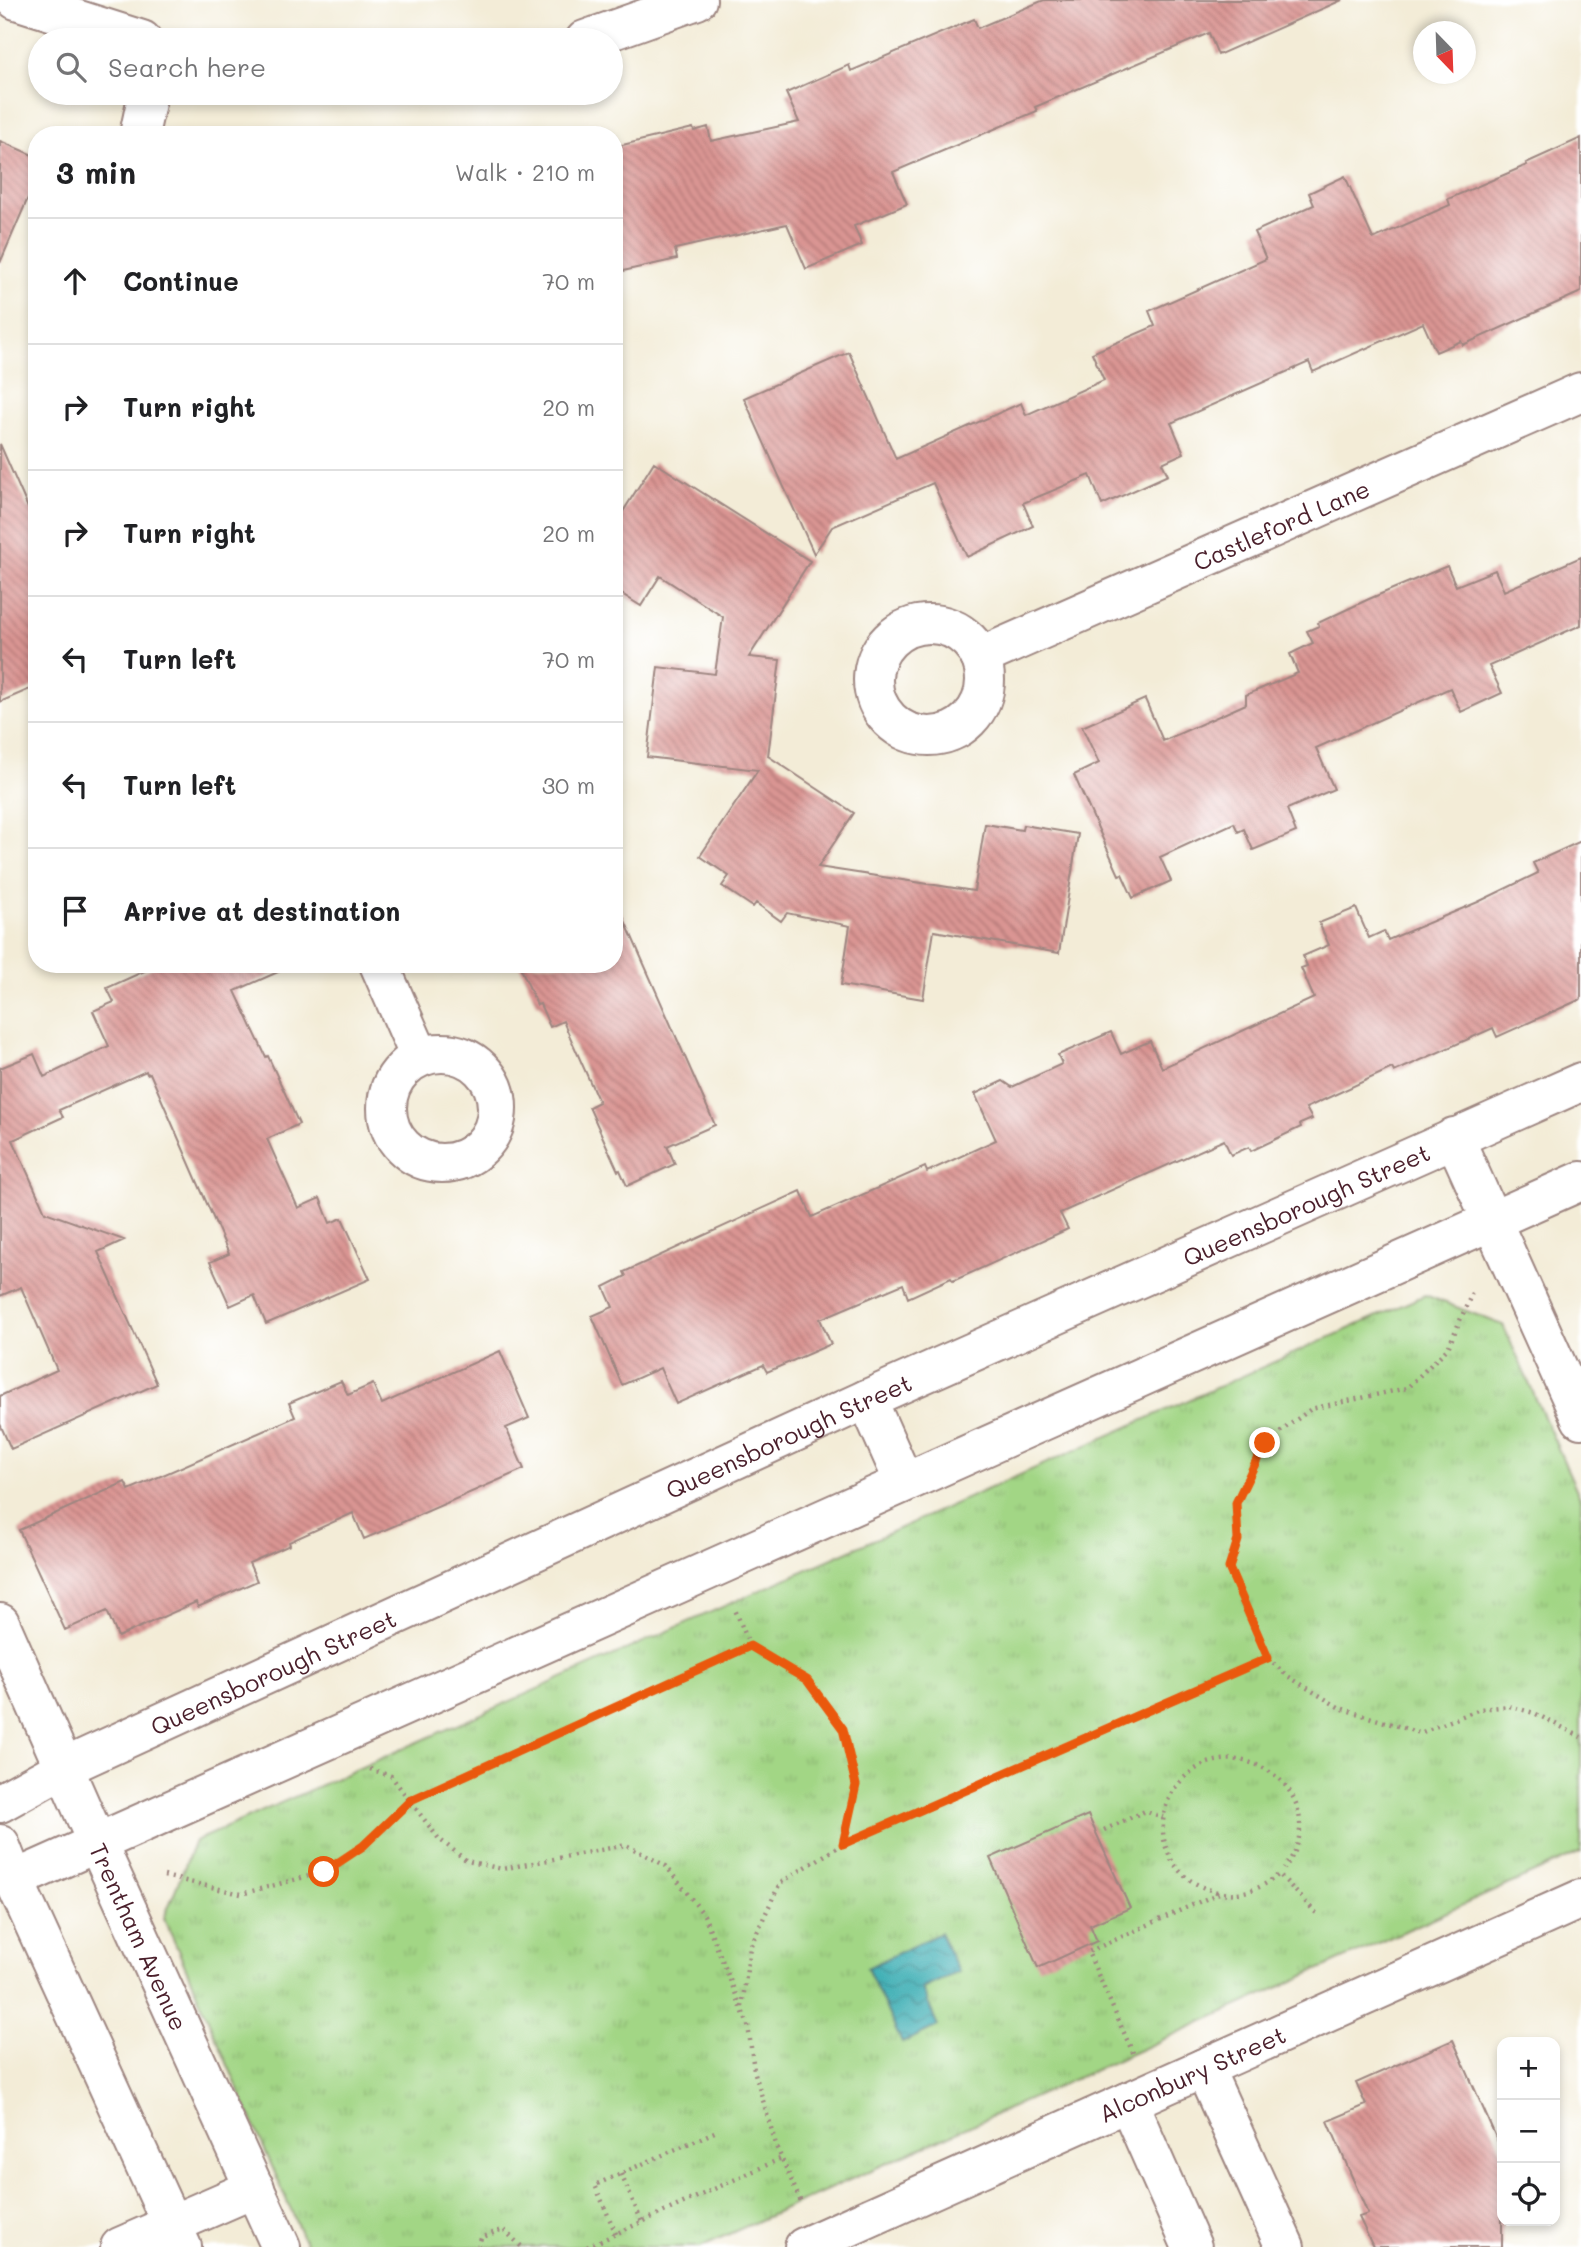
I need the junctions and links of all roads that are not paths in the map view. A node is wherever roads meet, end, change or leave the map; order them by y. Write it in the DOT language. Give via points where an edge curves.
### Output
graph roads {
  1 [pos="16,0"];
  2 [pos="697,0"];
  3 [pos="104,28"];
  4 [pos="619,28"];
  5 [pos="145,105"];
  6 [pos="141,126"];
  7 [pos="1581,392"];
  8 [pos="980,657"];
  9 [pos="383,973"];
  10 [pos="420,1057"];
  11 [pos="1581,1082"];
  12 [pos="1454,1137"];
  13 [pos="1581,1181"];
  14 [pos="1491,1220"];
  15 [pos="867,1399"];
  16 [pos="1581,1419"];
  17 [pos="904,1482"];
  18 [pos="0,1623"];
  19 [pos="65,1767"];
  20 [pos="0,1803"];
  21 [pos="97,1843"];
  22 [pos="0,1844"];
  23 [pos="14,1880"];
  24 [pos="1581,1899"];
  25 [pos="1203,2068"];
  26 [pos="1128,2102"];
  27 [pos="256,2188"];
  28 [pos="177,2236"];
  29 [pos="120,2247"];
  30 [pos="281,2247"];
  31 [pos="804,2247"];
  32 [pos="1192,2247"];
  33 [pos="1285,2247"];
  1 -- 3 [label="street"];
  2 -- 4 [label="street"];
  5 -- 6 [label="street"];
  7 -- 8 [label="street, Castleford Lane"];
  9 -- 10 [label="street"];
  11 -- 12 [label="street, Queensborough Street"];
  12 -- 14 [label="street"];
  12 -- 15 [label="street, Queensborough Street"];
  13 -- 14 [label="street"];
  14 -- 16 [label="street"];
  14 -- 17 [label="street"];
  15 -- 17 [label="street"];
  15 -- 19 [label="street, Queensborough Street"];
  17 -- 21 [label="street"];
  18 -- 19 [label="street, Trentham Avenue"];
  19 -- 20 [label="street, Queensborough Street"];
  19 -- 21 [label="street, Trentham Avenue"];
  21 -- 23 [label="street"];
  21 -- 27 [label="street, Trentham Avenue"];
  22 -- 23 [label="street"];
  23 -- 28 [label="street"];
  24 -- 25 [label="street, Alconbury Street"];
  25 -- 26 [label="street, Alconbury Street"];
  25 -- 33 [label="street"];
  26 -- 31 [label="street, Alconbury Street"];
  26 -- 32 [label="street"];
  27 -- 28 [label="street"];
  27 -- 30 [label="street, Trentham Avenue"];
  28 -- 29 [label="street"];
}
